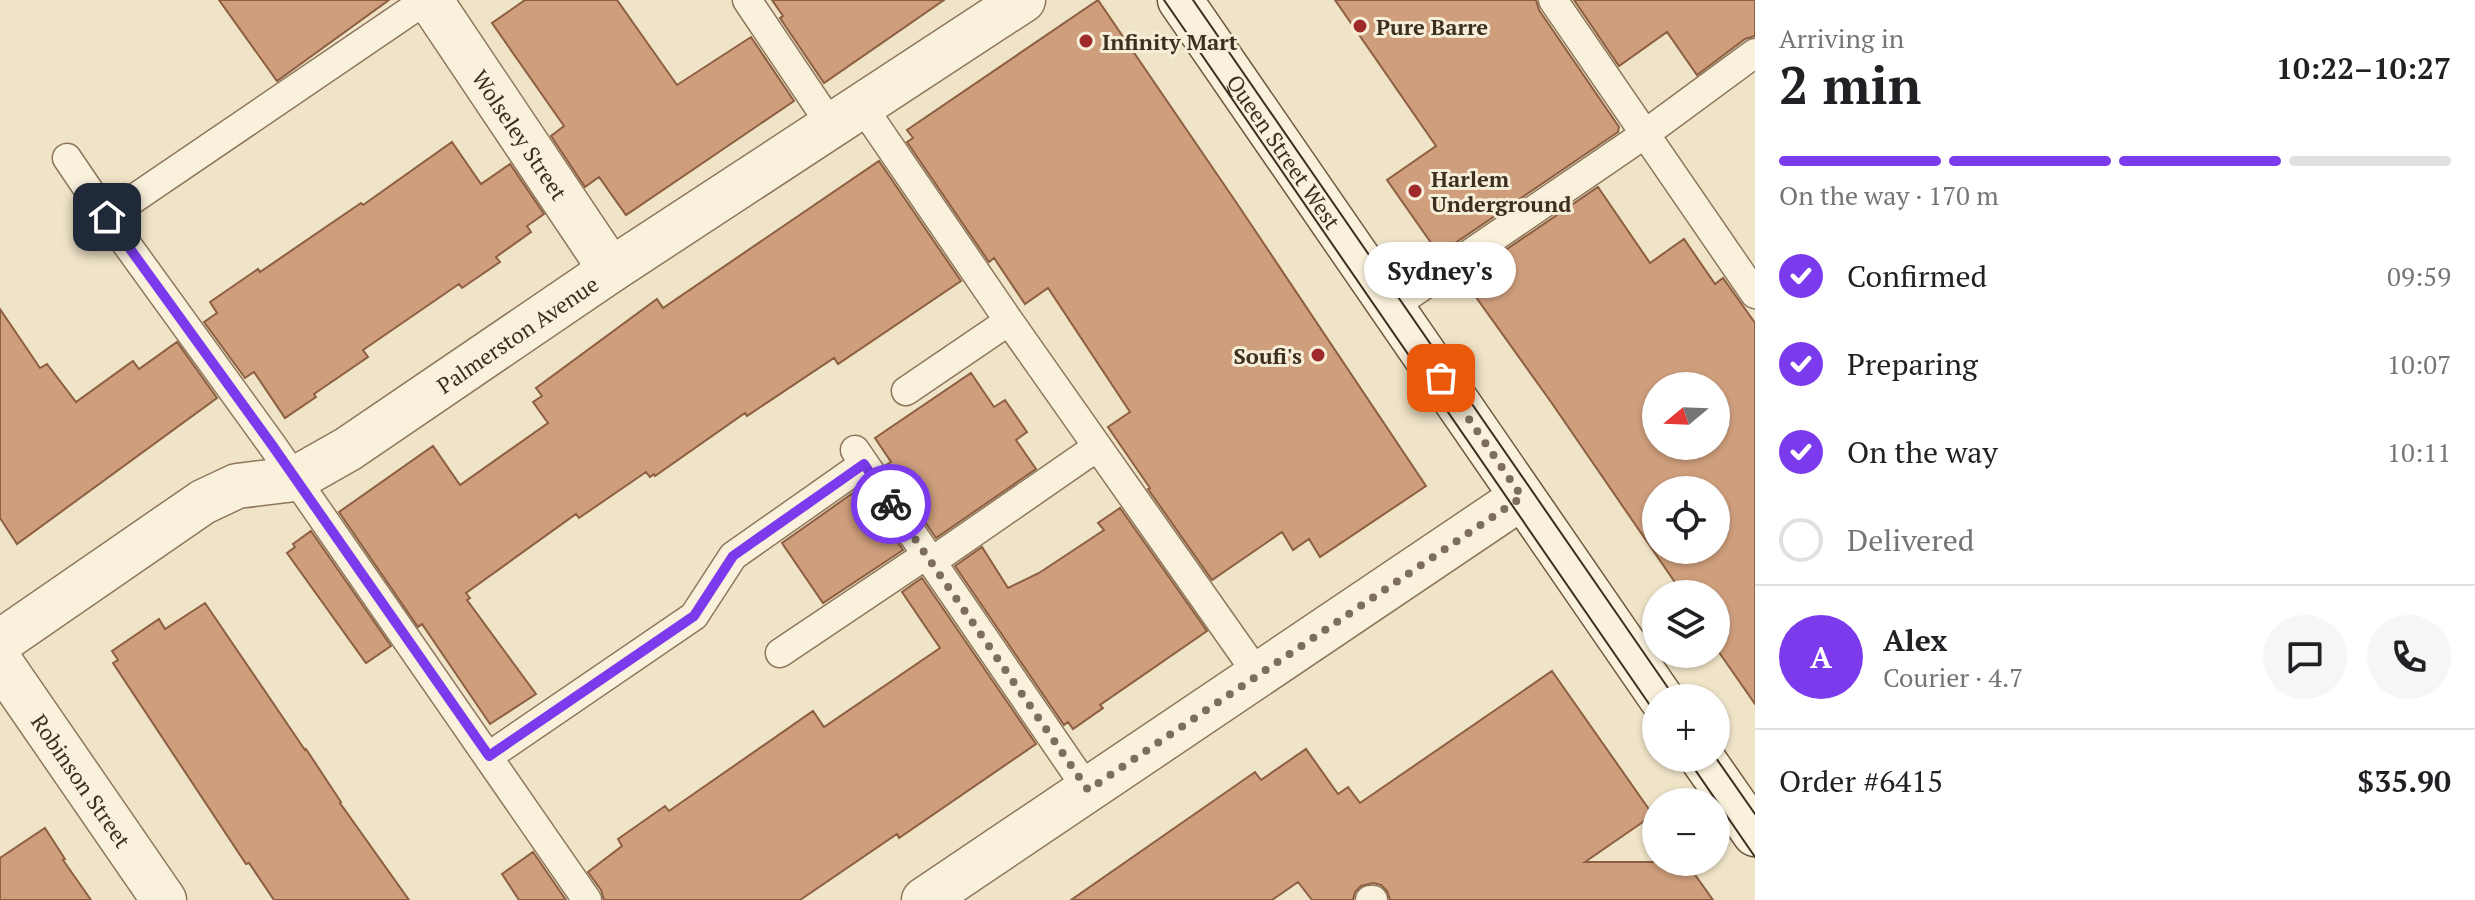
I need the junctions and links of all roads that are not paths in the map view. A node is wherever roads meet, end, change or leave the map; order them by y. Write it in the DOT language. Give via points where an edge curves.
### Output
graph roads {
  1 [pos="428,0"];
  2 [pos="747,0"];
  3 [pos="1023,0"];
  4 [pos="1180,0"];
  5 [pos="1553,0"];
  6 [pos="1755,53"];
  7 [pos="846,115"];
  8 [pos="1645,134"];
  9 [pos="67,158"];
  10 [pos="107,217"];
  11 [pos="611,270"];
  12 [pos="1755,294"];
  13 [pos="1392,307"];
  14 [pos="1009,321"];
  15 [pos="906,391"];
  16 [pos="1097,447"];
  17 [pos="295,479"];
  18 [pos="1522,497"];
  19 [pos="928,559"];
  20 [pos="0,642"];
  21 [pos="780,653"];
  22 [pos="0,662"];
  23 [pos="1259,676"];
  24 [pos="1651,684"];
  25 [pos="489,756"];
  26 [pos="1712,772"];
  27 [pos="1088,790"];
  28 [pos="1755,834"];
  29 [pos="164,900"];
  30 [pos="587,900"];
  31 [pos="924,900"];
  1 -- 10 [label="lane"];
  1 -- 11 [label="street, Wolseley Street"];
  2 -- 7 [label="lane"];
  3 -- 7 [label="street, Palmerston Avenue"];
  4 -- 13 [label="street, Queen Street West"];
  5 -- 8 [label="lane"];
  6 -- 8 [label="lane"];
  7 -- 11 [label="street, Palmerston Avenue"];
  7 -- 14 [label="lane"];
  8 -- 12 [label="lane"];
  8 -- 13 [label="lane"];
  9 -- 10 [label="lane"];
  10 -- 17 [label="lane"];
  11 -- 17 [label="street, Palmerston Avenue" via="348,449"];
  13 -- 18 [label="street, Queen Street West"];
  14 -- 15 [label="lane"];
  14 -- 16 [label="lane"];
  16 -- 19 [label="lane"];
  16 -- 23 [label="lane"];
  17 -- 20 [label="street, Palmerston Avenue" via="237,486 203,502"];
  17 -- 25 [label="lane"];
  18 -- 23 [label="street"];
  18 -- 24 [label="street, Queen Street West"];
  19 -- 21 [label="lane"];
  19 -- 25 [label="lane" via="860,457 733,556 694,616"];
  19 -- 27 [label="lane"];
  22 -- 29 [label="street, Robinson Street"];
  23 -- 27 [label="street"];
  25 -- 30 [label="lane"];
  26 -- 28 [label="street"];
  27 -- 31 [label="street"];
}
